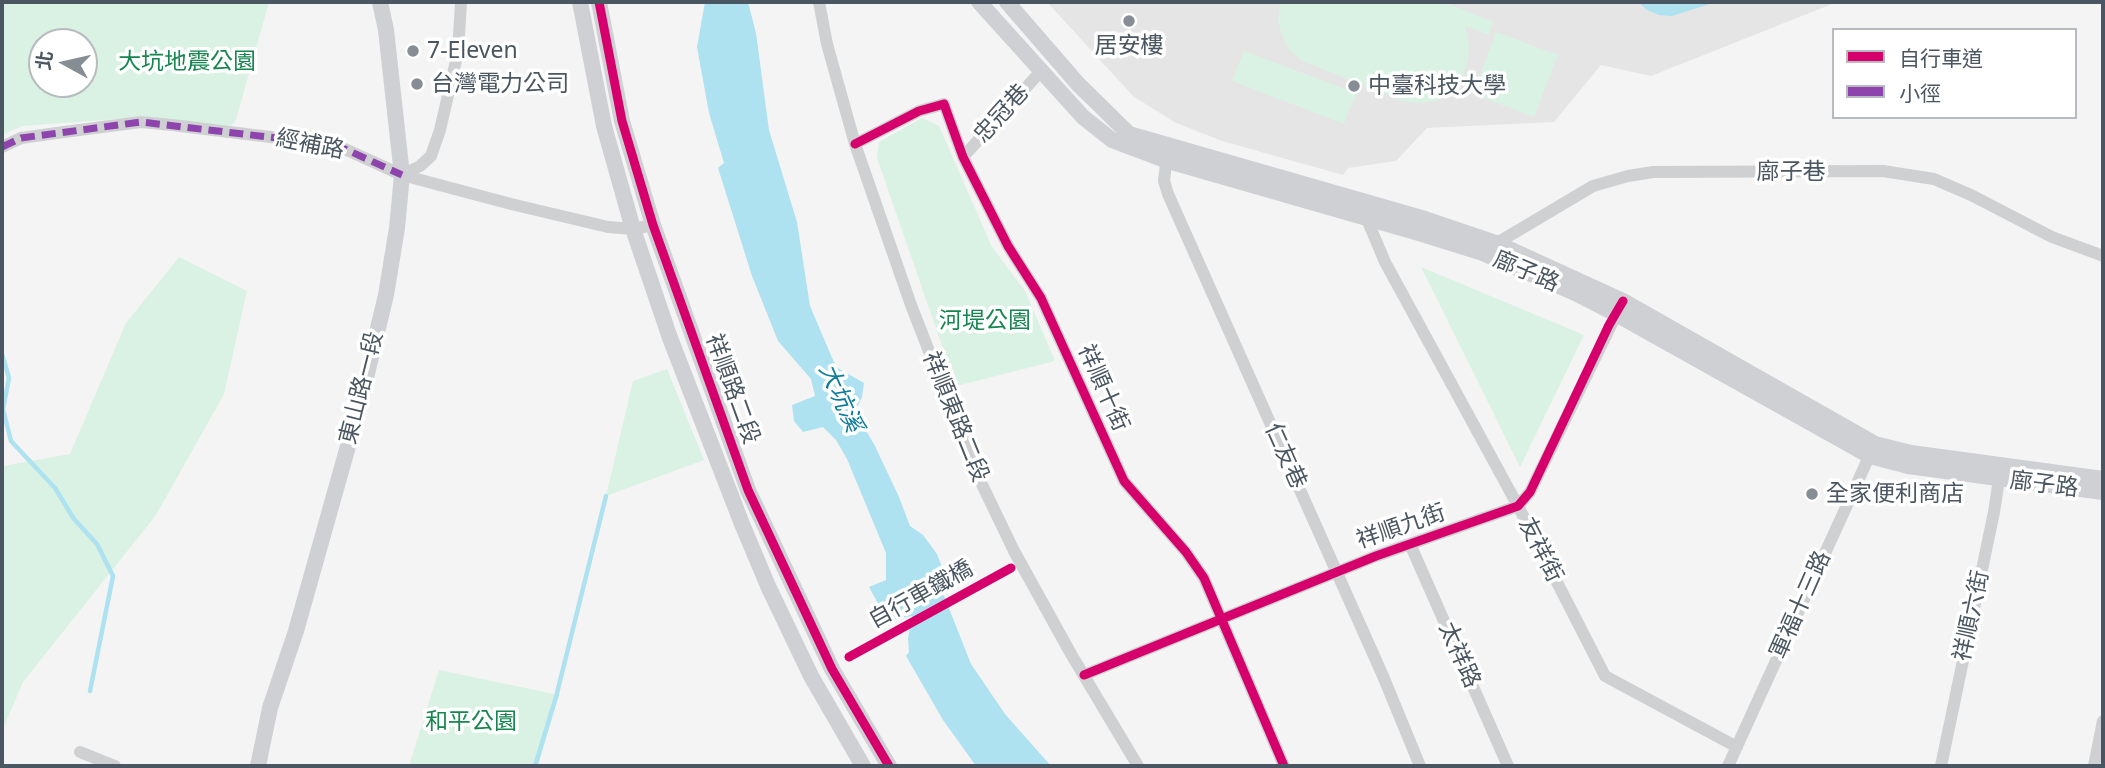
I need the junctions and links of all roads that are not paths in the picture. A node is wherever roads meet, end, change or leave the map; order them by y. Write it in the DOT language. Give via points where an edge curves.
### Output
graph roads {
  1 [pos="380,2"];
  2 [pos="461,2"];
  3 [pos="580,2"];
  4 [pos="600,2"];
  5 [pos="819,2"];
  6 [pos="979,2"];
  7 [pos="1007,2"];
  8 [pos="1041,72"];
  9 [pos="855,145"];
  10 [pos="2,147"];
  11 [pos="1167,152"];
  12 [pos="963,158"];
  13 [pos="402,175"];
  14 [pos="1366,217"];
  15 [pos="653,225"];
  16 [pos="633,229"];
  17 [pos="1496,243"];
  18 [pos="1480,253"];
  19 [pos="2103,256"];
  20 [pos="1619,307"];
  21 [pos="1872,450"];
  22 [pos="2000,472"];
  23 [pos="2103,479"];
  24 [pos="2103,492"];
  25 [pos="1518,506"];
  26 [pos="1410,544"];
  27 [pos="1336,571"];
  28 [pos="1220,620"];
  29 [pos="1084,675"];
  30 [pos="2103,721"];
  31 [pos="1737,747"];
  32 [pos="80,752"];
  33 [pos="115,766"];
  34 [pos="258,766"];
  35 [pos="863,766"];
  36 [pos="889,766"];
  37 [pos="1138,766"];
  38 [pos="1284,766"];
  39 [pos="1420,766"];
  40 [pos="1508,766"];
  41 [pos="1728,766"];
  42 [pos="1941,766"];
  43 [pos="2094,766"];
  1 -- 13 [label="main road, 東山路一段"];
  2 -- 13 [label="street" via="458,52 440,130 431,156"];
  3 -- 16 [label="main road, 祥順路二段" via="604,127"];
  4 -- 15 [label="main road, 祥順路二段" via="622,121"];
  5 -- 9 [label="street, 祥順東路二段"];
  6 -- 8 [label="main road, 廍子路"];
  7 -- 11 [label="main road, 廍子路" via="1078,84 1129,134"];
  8 -- 11 [label="main road, 廍子路" via="1083,117 1112,139"];
  8 -- 12 [label="street, 忠冠巷"];
  9 -- 12 [label="street, 祥順十街" via="919,111 944,104"];
  9 -- 29 [label="street, 祥順東路二段" via="976,472 1014,551"];
  10 -- 13 [label="street, 經補路" via="21,138 141,122 336,145"];
  11 -- 14 [label="main road, 廍子路"];
  11 -- 17 [label="main road, 廍子路" via="1425,219"];
  11 -- 27 [label="street, 仁友巷" via="1164,181 1168,194"];
  12 -- 28 [label="street, 祥順十街" via="1007,246 1041,298 1124,481 1204,578"];
  13 -- 16 [label="street, 經補路" via="608,227"];
  13 -- 34 [label="main road, 東山路一段" via="386,295 359,407 270,708"];
  14 -- 18 [label="main road, 廍子路"];
  14 -- 25 [label="street, 友祥街" via="1385,261"];
  15 -- 16 [label="street, 經補路"];
  15 -- 36 [label="main road, 祥順路二段" via="747,490 832,668"];
  16 -- 35 [label="main road, 祥順路二段" via="757,561 811,676"];
  17 -- 18 [label="street, 廍子巷"];
  17 -- 19 [label="street, 廍子巷" via="1593,186 1628,176 1653,172 1882,171 1934,179 2052,237"];
  17 -- 20 [label="main road, 廍子路"];
  18 -- 20 [label="main road, 廍子路"];
  20 -- 21 [label="main road, 廍子路"];
  20 -- 25 [label="street" via="1530,492"];
  21 -- 22 [label="main road, 廍子路" via="1911,453"];
  21 -- 31 [label="street, 軍福十三路"];
  22 -- 23 [label="main road, 廍子路"];
  22 -- 24 [label="main road, 廍子路"];
  22 -- 42 [label="street, 祥順六街"];
  25 -- 26 [label="street, 祥順九街"];
  25 -- 31 [label="street, 友祥街" via="1605,676"];
  26 -- 27 [label="street, 祥順九街"];
  26 -- 40 [label="street, 太祥路"];
  27 -- 28 [label="street, 祥順九街"];
  27 -- 39 [label="street, 仁友巷"];
  28 -- 29 [label="street, 祥順九街"];
  28 -- 38 [label="street, 祥順十街"];
  29 -- 37 [label="street, 祥順東路二段"];
  30 -- 43 [label="street"];
  31 -- 41 [label="street, 軍福十三路"];
  32 -- 33 [label="street"];
}
